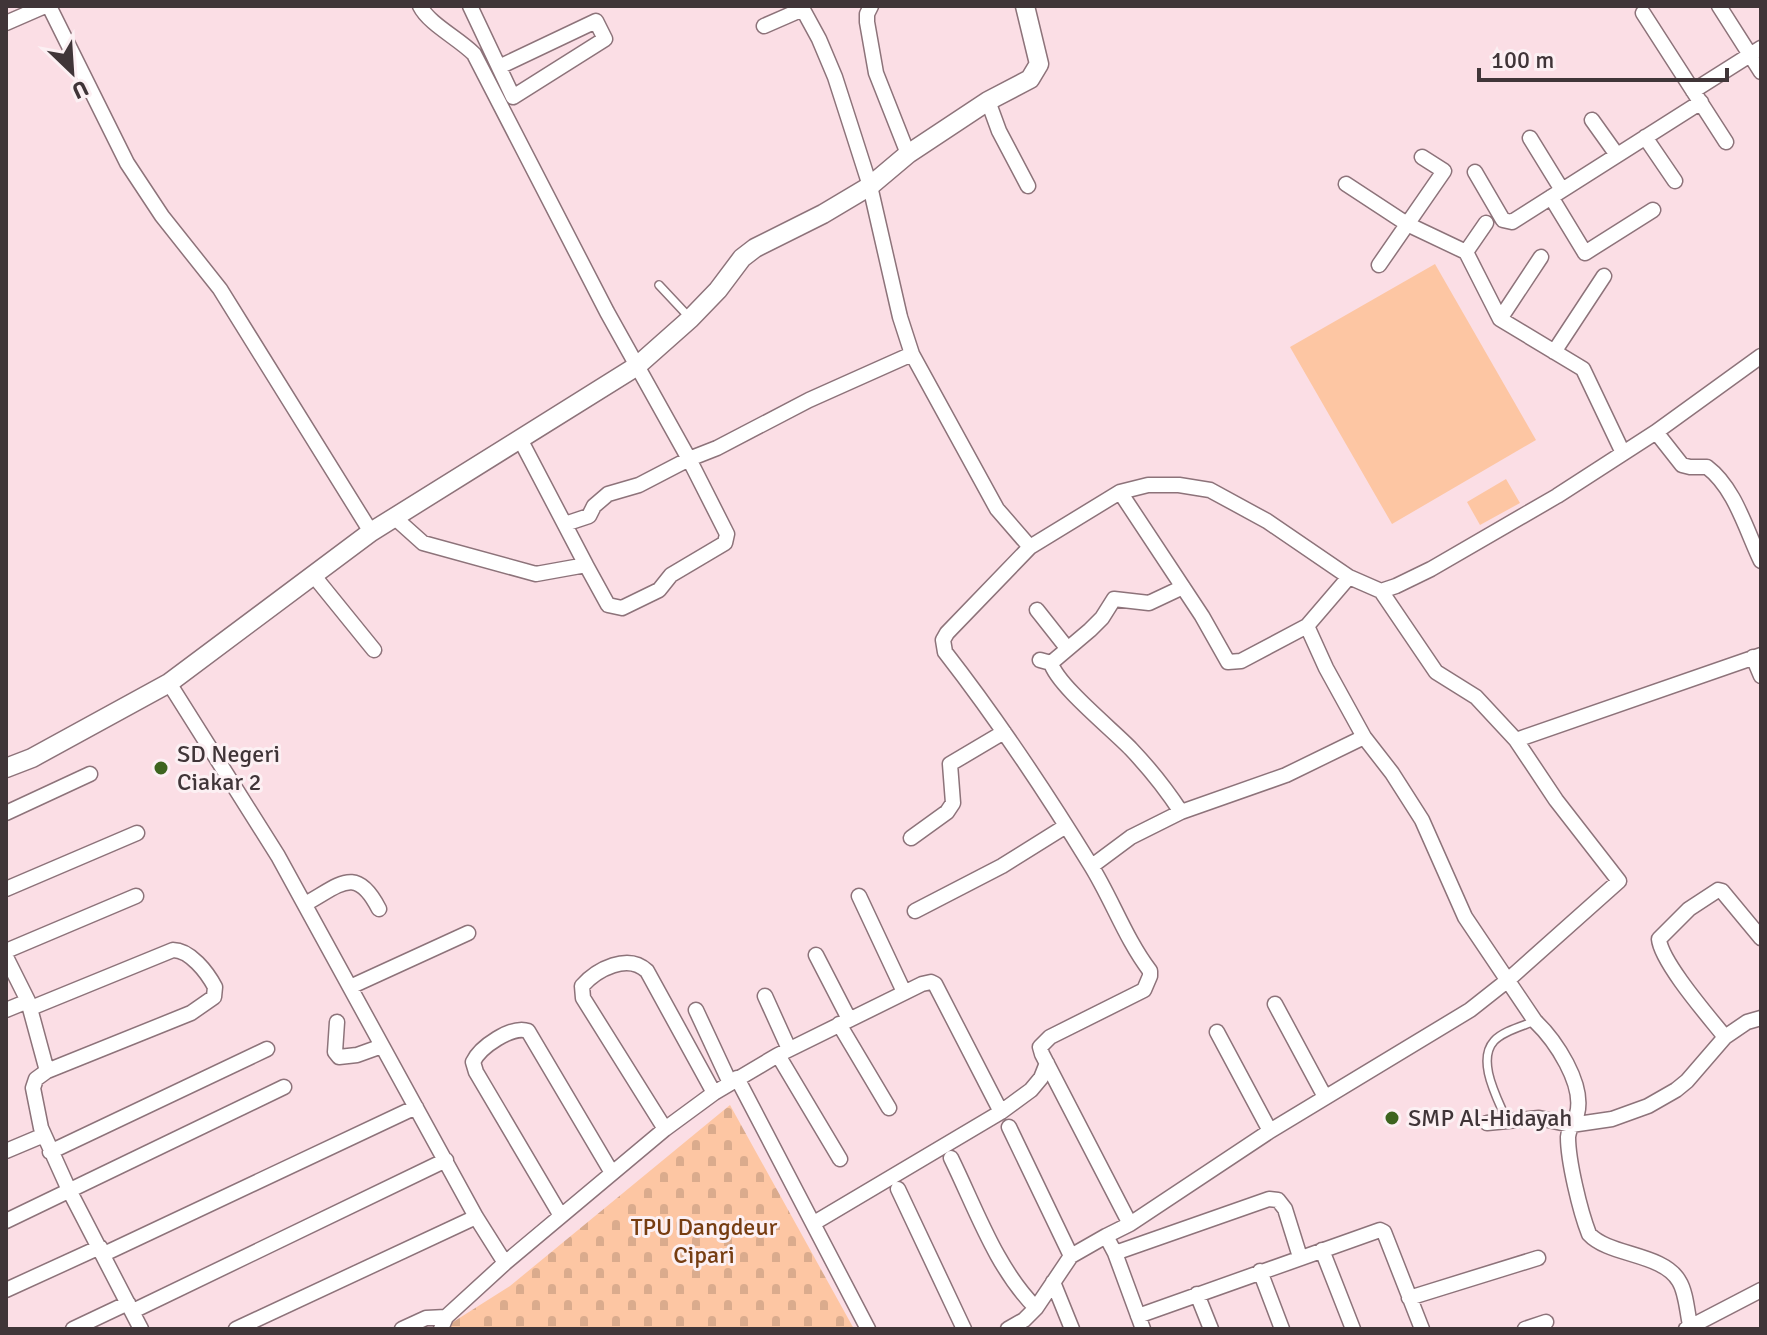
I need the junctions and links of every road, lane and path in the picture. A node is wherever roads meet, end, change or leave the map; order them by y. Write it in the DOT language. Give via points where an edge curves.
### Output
graph roads {
  1 [pos="47,6"];
  2 [pos="420,6"];
  3 [pos="470,6"];
  4 [pos="871,6"];
  5 [pos="1025,6"];
  6 [pos="1719,6"];
  7 [pos="802,8"];
  8 [pos="1643,13"];
  9 [pos="6,23"];
  10 [pos="764,26"];
  11 [pos="1756,52"];
  12 [pos="499,67"];
  13 [pos="1761,72"];
  14 [pos="1697,96"];
  15 [pos="988,101"];
  16 [pos="1592,120"];
  17 [pos="1645,137"];
  18 [pos="1530,138"];
  19 [pos="1726,142"];
  20 [pos="908,154"];
  21 [pos="1617,155"];
  22 [pos="1422,157"];
  23 [pos="1475,172"];
  24 [pos="1675,181"];
  25 [pos="1346,184"];
  26 [pos="870,186"];
  27 [pos="1028,186"];
  28 [pos="1556,194"];
  29 [pos="1653,210"];
  30 [pos="1486,223"];
  31 [pos="1407,224"];
  32 [pos="1466,252"];
  33 [pos="1541,257"];
  34 [pos="1379,265"];
  35 [pos="1604,276"];
  36 [pos="659,285"];
  37 [pos="690,319"];
  38 [pos="1500,319"];
  39 [pos="1554,352"];
  40 [pos="912,354"];
  41 [pos="1761,356"];
  42 [pos="637,366"];
  43 [pos="1656,432"];
  44 [pos="520,439"];
  45 [pos="1623,453"];
  46 [pos="689,459"];
  47 [pos="1120,492"];
  48 [pos="394,517"];
  49 [pos="565,524"];
  50 [pos="371,532"];
  51 [pos="1030,547"];
  52 [pos="1761,561"];
  53 [pos="586,565"];
  54 [pos="314,576"];
  55 [pos="1349,577"];
  56 [pos="1183,587"];
  57 [pos="1381,591"];
  58 [pos="1037,610"];
  59 [pos="1307,626"];
  60 [pos="1067,648"];
  61 [pos="374,650"];
  62 [pos="1757,656"];
  63 [pos="1761,676"];
  64 [pos="169,683"];
  65 [pos="1004,732"];
  66 [pos="1364,737"];
  67 [pos="1516,740"];
  68 [pos="6,768"];
  69 [pos="90,774"];
  70 [pos="1181,812"];
  71 [pos="6,813"];
  72 [pos="1066,826"];
  73 [pos="137,833"];
  74 [pos="911,838"];
  75 [pos="1092,866"];
  76 [pos="6,889"];
  77 [pos="136,896"];
  78 [pos="859,896"];
  79 [pos="305,904"];
  80 [pos="379,909"];
  81 [pos="915,911"];
  82 [pos="468,933"];
  83 [pos="1761,938"];
  84 [pos="6,951"];
  85 [pos="816,955"];
  86 [pos="6,957"];
  87 [pos="1508,980"];
  88 [pos="350,987"];
  89 [pos="904,992"];
  90 [pos="765,996"];
  91 [pos="29,1004"];
  92 [pos="1275,1004"];
  93 [pos="6,1010"];
  94 [pos="696,1010"];
  95 [pos="1761,1018"];
  96 [pos="1535,1021"];
  97 [pos="337,1022"];
  98 [pos="844,1022"];
  99 [pos="1217,1032"];
  100 [pos="1725,1037"];
  101 [pos="382,1046"];
  102 [pos="267,1049"];
  103 [pos="783,1052"];
  104 [pos="1047,1063"];
  105 [pos="47,1071"];
  106 [pos="733,1080"];
  107 [pos="284,1087"];
  108 [pos="714,1093"];
  109 [pos="1325,1097"];
  110 [pos="416,1107"];
  111 [pos="889,1108"];
  112 [pos="1001,1112"];
  113 [pos="1506,1119"];
  114 [pos="1487,1123"];
  115 [pos="1571,1125"];
  116 [pos="1009,1127"];
  117 [pos="665,1129"];
  118 [pos="1270,1131"];
  119 [pos="44,1135"];
  120 [pos="6,1151"];
  121 [pos="50,1152"];
  122 [pos="951,1158"];
  123 [pos="840,1159"];
  124 [pos="446,1160"];
  125 [pos="612,1173"];
  126 [pos="898,1189"];
  127 [pos="69,1190"];
  128 [pos="561,1216"];
  129 [pos="476,1217"];
  130 [pos="6,1221"];
  131 [pos="814,1223"];
  132 [pos="1130,1224"];
  133 [pos="1106,1236"];
  134 [pos="102,1250"];
  135 [pos="1322,1250"];
  136 [pos="1115,1253"];
  137 [pos="1071,1256"];
  138 [pos="1300,1257"];
  139 [pos="1538,1258"];
  140 [pos="505,1263"];
  141 [pos="1260,1271"];
  142 [pos="1053,1282"];
  143 [pos="6,1290"];
  144 [pos="1761,1290"];
  145 [pos="1197,1294"];
  146 [pos="1409,1298"];
  147 [pos="130,1307"];
  148 [pos="1036,1308"];
  149 [pos="1141,1322"];
  150 [pos="1546,1322"];
  151 [pos="444,1323"];
  152 [pos="1688,1327"];
  153 [pos="73,1329"];
  154 [pos="141,1329"];
  155 [pos="236,1329"];
  156 [pos="402,1329"];
  157 [pos="868,1329"];
  158 [pos="964,1329"];
  159 [pos="1008,1329"];
  160 [pos="1072,1329"];
  161 [pos="1211,1329"];
  162 [pos="1282,1329"];
  163 [pos="1353,1329"];
  164 [pos="1422,1329"];
  165 [pos="1525,1329"];
  1 -- 9 [label="street"];
  1 -- 50 [label="street" via="127,163 220,289"];
  2 -- 42 [label="street" via="425,16 474,54"];
  3 -- 12 [label="street"];
  4 -- 20 [label="street" via="867,22 876,73"];
  5 -- 15 [label="street" via="1038,70"];
  6 -- 11 [label="street"];
  7 -- 10 [label="street"];
  7 -- 26 [label="street" via="835,77"];
  8 -- 14 [label="street"];
  11 -- 13 [label="street"];
  11 -- 14 [label="street"];
  12 -- 12 [label="street" via="596,21 605,39 513,97"];
  14 -- 17 [label="street"];
  14 -- 19 [label="street"];
  15 -- 20 [label="street"];
  15 -- 27 [label="street"];
  16 -- 21 [label="street"];
  17 -- 21 [label="street"];
  17 -- 24 [label="street"];
  18 -- 28 [label="street"];
  20 -- 26 [label="street"];
  21 -- 28 [label="street"];
  22 -- 31 [label="street" via="1444,171"];
  23 -- 28 [label="street" via="1503,220 1512,222"];
  25 -- 31 [label="street"];
  26 -- 37 [label="street" via="755,248"];
  26 -- 40 [label="street"];
  28 -- 29 [label="street" via="1585,253"];
  30 -- 32 [label="street"];
  31 -- 32 [label="street"];
  31 -- 34 [label="street"];
  32 -- 38 [label="street"];
  33 -- 38 [label="street"];
  35 -- 39 [label="street"];
  36 -- 37 [label="lane"];
  37 -- 42 [label="street"];
  38 -- 39 [label="street"];
  39 -- 45 [label="street" via="1583,369"];
  40 -- 46 [label="street"];
  40 -- 51 [label="street" via="997,509"];
  41 -- 43 [label="street"];
  42 -- 44 [label="street"];
  42 -- 46 [label="street"];
  43 -- 45 [label="street"];
  43 -- 52 [label="street" via="1682,465 1707,467 1719,479"];
  44 -- 48 [label="street"];
  44 -- 49 [label="street"];
  45 -- 57 [label="street" via="1431,569"];
  46 -- 49 [label="street" via="639,485 608,494 589,516"];
  46 -- 53 [label="street" via="727,534 725,543 671,575 659,590 622,608 608,605"];
  47 -- 51 [label="street"];
  47 -- 55 [label="street" via="1148,485 1210,490"];
  47 -- 56 [label="street"];
  48 -- 50 [label="street"];
  48 -- 53 [label="street" via="423,543 536,574"];
  49 -- 53 [label="street"];
  50 -- 54 [label="street"];
  51 -- 65 [label="street" via="943,640 945,652"];
  54 -- 61 [label="street"];
  54 -- 64 [label="street"];
  55 -- 57 [label="street"];
  55 -- 59 [label="street"];
  56 -- 59 [label="street" via="1233,663"];
  56 -- 60 [label="street" via="1149,603 1114,599 1096,624"];
  57 -- 67 [label="street" via="1436,672 1476,697"];
  58 -- 60 [label="street"];
  59 -- 66 [label="street"];
  60 -- 70 [label="street" via="1046,662 1165,786"];
  62 -- 63 [label="street"];
  62 -- 67 [label="street"];
  64 -- 68 [label="street"];
  64 -- 79 [label="street"];
  65 -- 72 [label="street"];
  65 -- 74 [label="street" via="950,764 953,803"];
  66 -- 70 [label="street" via="1286,775"];
  66 -- 87 [label="street" via="1422,820 1465,917"];
  67 -- 87 [label="street" via="1619,881"];
  69 -- 71 [label="street"];
  70 -- 75 [label="street" via="1131,837"];
  72 -- 75 [label="street"];
  72 -- 81 [label="street"];
  73 -- 76 [label="street"];
  75 -- 104 [label="street" via="1150,976 1144,990 1050,1037 1040,1047"];
  77 -- 84 [label="street"];
  78 -- 89 [label="street"];
  79 -- 80 [label="street" via="354,882 365,887"];
  79 -- 88 [label="street"];
  82 -- 88 [label="street"];
  83 -- 100 [label="street" via="1718,890 1659,939"];
  85 -- 98 [label="street"];
  86 -- 91 [label="street"];
  87 -- 96 [label="street"];
  87 -- 109 [label="street" via="1470,1010"];
  88 -- 101 [label="street"];
  89 -- 98 [label="street"];
  89 -- 112 [label="street" via="935,984"];
  90 -- 103 [label="street"];
  91 -- 93 [label="street"];
  91 -- 105 [label="street"];
  91 -- 105 [label="street" via="173,950 182,950 215,987 214,997 191,1013"];
  92 -- 109 [label="street"];
  94 -- 106 [label="street"];
  95 -- 100 [label="street"];
  96 -- 113 [label="lane" via="1498,1038 1487,1056"];
  96 -- 115 [label="street" via="1571,1072 1577,1104"];
  97 -- 101 [label="street" via="339,1057"];
  98 -- 103 [label="street"];
  98 -- 111 [label="street"];
  99 -- 118 [label="street"];
  100 -- 115 [label="street" via="1667,1096 1612,1119"];
  101 -- 110 [label="street"];
  102 -- 121 [label="street"];
  103 -- 106 [label="street"];
  103 -- 123 [label="street"];
  104 -- 112 [label="street" via="1031,1090"];
  104 -- 132 [label="street"];
  105 -- 119 [label="street" via="33,1088"];
  106 -- 108 [label="street"];
  106 -- 131 [label="street"];
  107 -- 127 [label="street"];
  108 -- 117 [label="street"];
  108 -- 117 [label="street" via="647,971 629,962 592,976 582,986 583,998"];
  109 -- 118 [label="street"];
  110 -- 124 [label="street"];
  110 -- 134 [label="street"];
  112 -- 131 [label="street"];
  113 -- 114 [label="street"];
  113 -- 115 [label="street" via="1539,1118"];
  115 -- 152 [label="street" via="1569,1151 1589,1234 1674,1274 1681,1283"];
  116 -- 137 [label="street"];
  117 -- 125 [label="street"];
  118 -- 132 [label="street"];
  119 -- 120 [label="street"];
  119 -- 121 [label="street"];
  121 -- 127 [label="street"];
  122 -- 148 [label="street" via="1017,1289"];
  124 -- 129 [label="street"];
  124 -- 147 [label="street"];
  125 -- 128 [label="street"];
  125 -- 128 [label="street" via="528,1031 518,1030 482,1050 473,1066"];
  126 -- 158 [label="street"];
  127 -- 130 [label="street"];
  127 -- 134 [label="street"];
  128 -- 140 [label="street"];
  129 -- 140 [label="street"];
  129 -- 155 [label="street"];
  131 -- 157 [label="street"];
  132 -- 133 [label="street"];
  133 -- 136 [label="street"];
  133 -- 137 [label="street"];
  134 -- 143 [label="street"];
  134 -- 147 [label="street"];
  135 -- 138 [label="street"];
  135 -- 146 [label="street" via="1384,1232"];
  135 -- 163 [label="street"];
  136 -- 138 [label="street" via="1269,1199 1285,1209"];
  136 -- 149 [label="street"];
  137 -- 142 [label="street"];
  138 -- 141 [label="street"];
  139 -- 146 [label="street"];
  140 -- 151 [label="street"];
  141 -- 145 [label="street"];
  141 -- 162 [label="street"];
  142 -- 148 [label="street"];
  142 -- 160 [label="street"];
  144 -- 152 [label="street"];
  145 -- 149 [label="street"];
  145 -- 161 [label="street"];
  146 -- 164 [label="street"];
  147 -- 153 [label="street"];
  147 -- 154 [label="street"];
  148 -- 159 [label="street"];
  150 -- 165 [label="street"];
  151 -- 156 [label="street" via="426,1318"];
}
